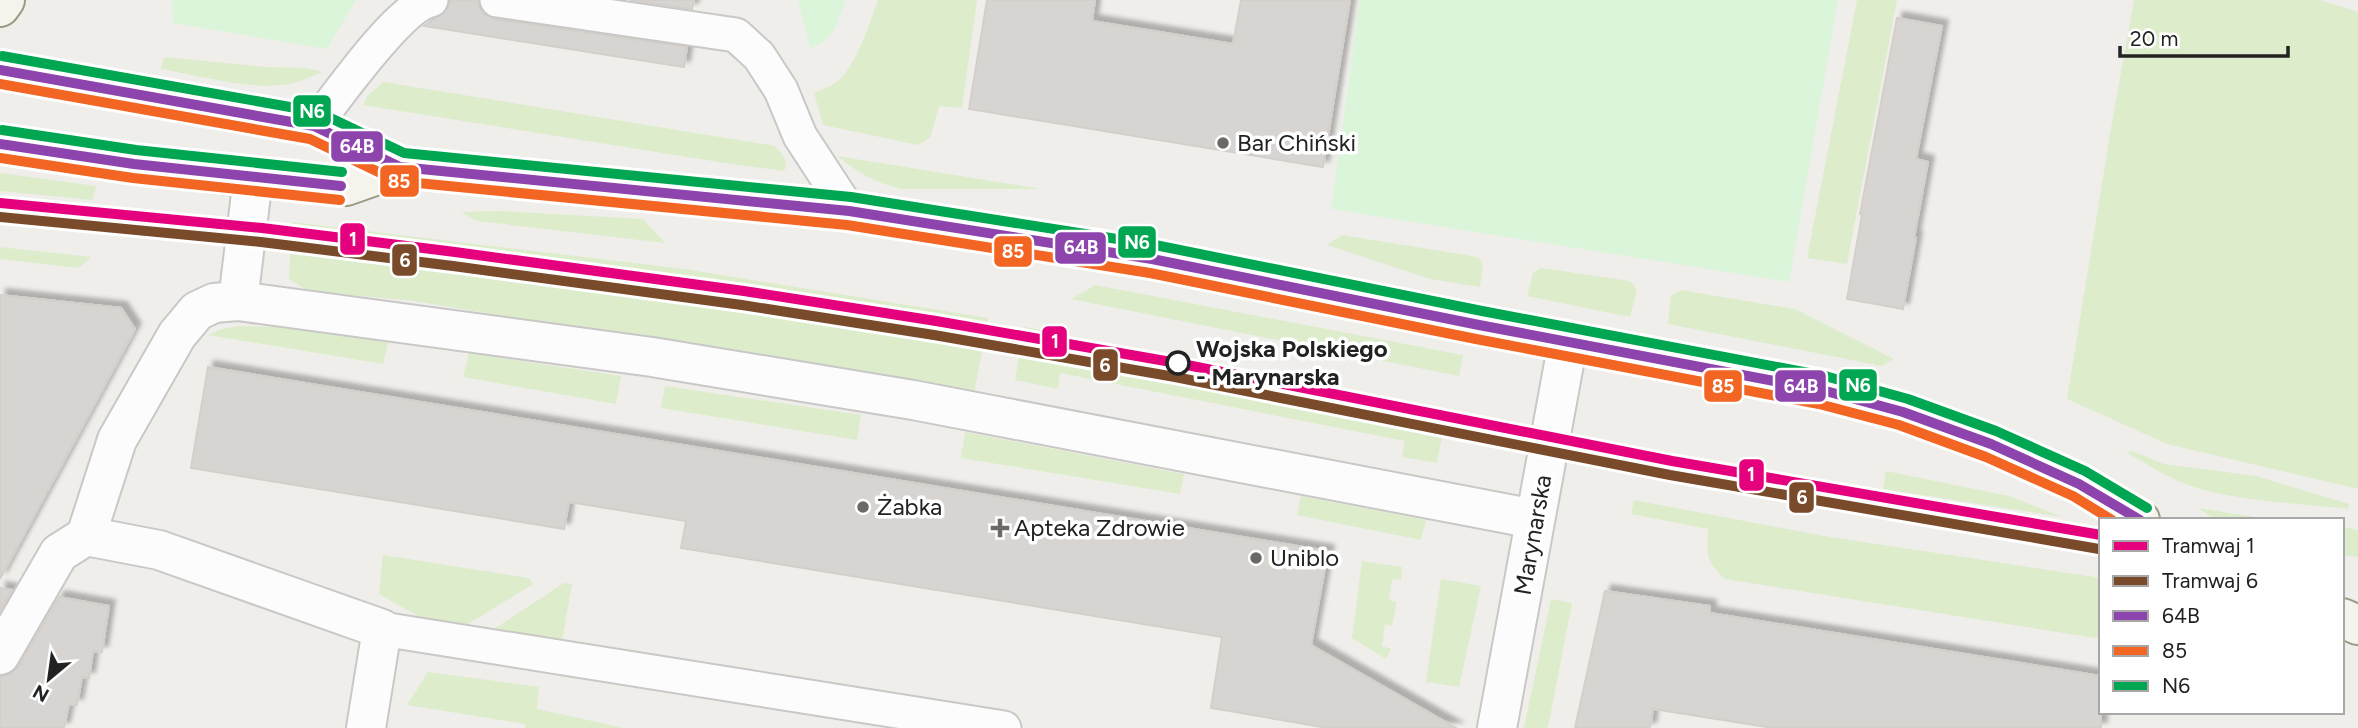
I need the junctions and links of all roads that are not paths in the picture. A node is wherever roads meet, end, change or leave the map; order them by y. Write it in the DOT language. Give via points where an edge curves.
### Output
graph roads {
  1 [pos="5,0"];
  2 [pos="431,0"];
  3 [pos="497,0"];
  4 [pos="0,7"];
  5 [pos="0,70"];
  6 [pos="314,126"];
  7 [pos="0,144"];
  8 [pos="400,167"];
  9 [pos="253,178"];
  10 [pos="849,211"];
  11 [pos="237,301"];
  12 [pos="1568,342"];
  13 [pos="2137,518"];
  14 [pos="1534,519"];
  15 [pos="86,536"];
  16 [pos="382,629"];
  17 [pos="0,656"];
  18 [pos="366,728"];
  19 [pos="1004,728"];
  20 [pos="1497,728"];
  1 -- 4 [label="main road"];
  2 -- 6 [label="lane" via="411,10 369,54"];
  3 -- 10 [label="lane" via="736,35 760,56 781,90 800,136"];
  5 -- 6 [label="main road"];
  6 -- 8 [label="main road"];
  7 -- 9 [label="main road"];
  8 -- 9 [label="main road" via="346,186"];
  8 -- 10 [label="main road"];
  9 -- 11 [label="street"];
  10 -- 12 [label="main road" via="1152,259"];
  11 -- 14 [label="street" via="652,358 913,400"];
  11 -- 15 [label="street" via="214,303 197,312 177,335 117,440"];
  12 -- 13 [label="main road" via="1822,390 1903,412 1991,444 2079,484"];
  12 -- 14 [label="street, Marynarska"];
  14 -- 20 [label="street, Marynarska"];
  15 -- 16 [label="street" via="159,550"];
  15 -- 17 [label="street" via="59,553"];
  16 -- 18 [label="street"];
  16 -- 19 [label="lane"];
}
